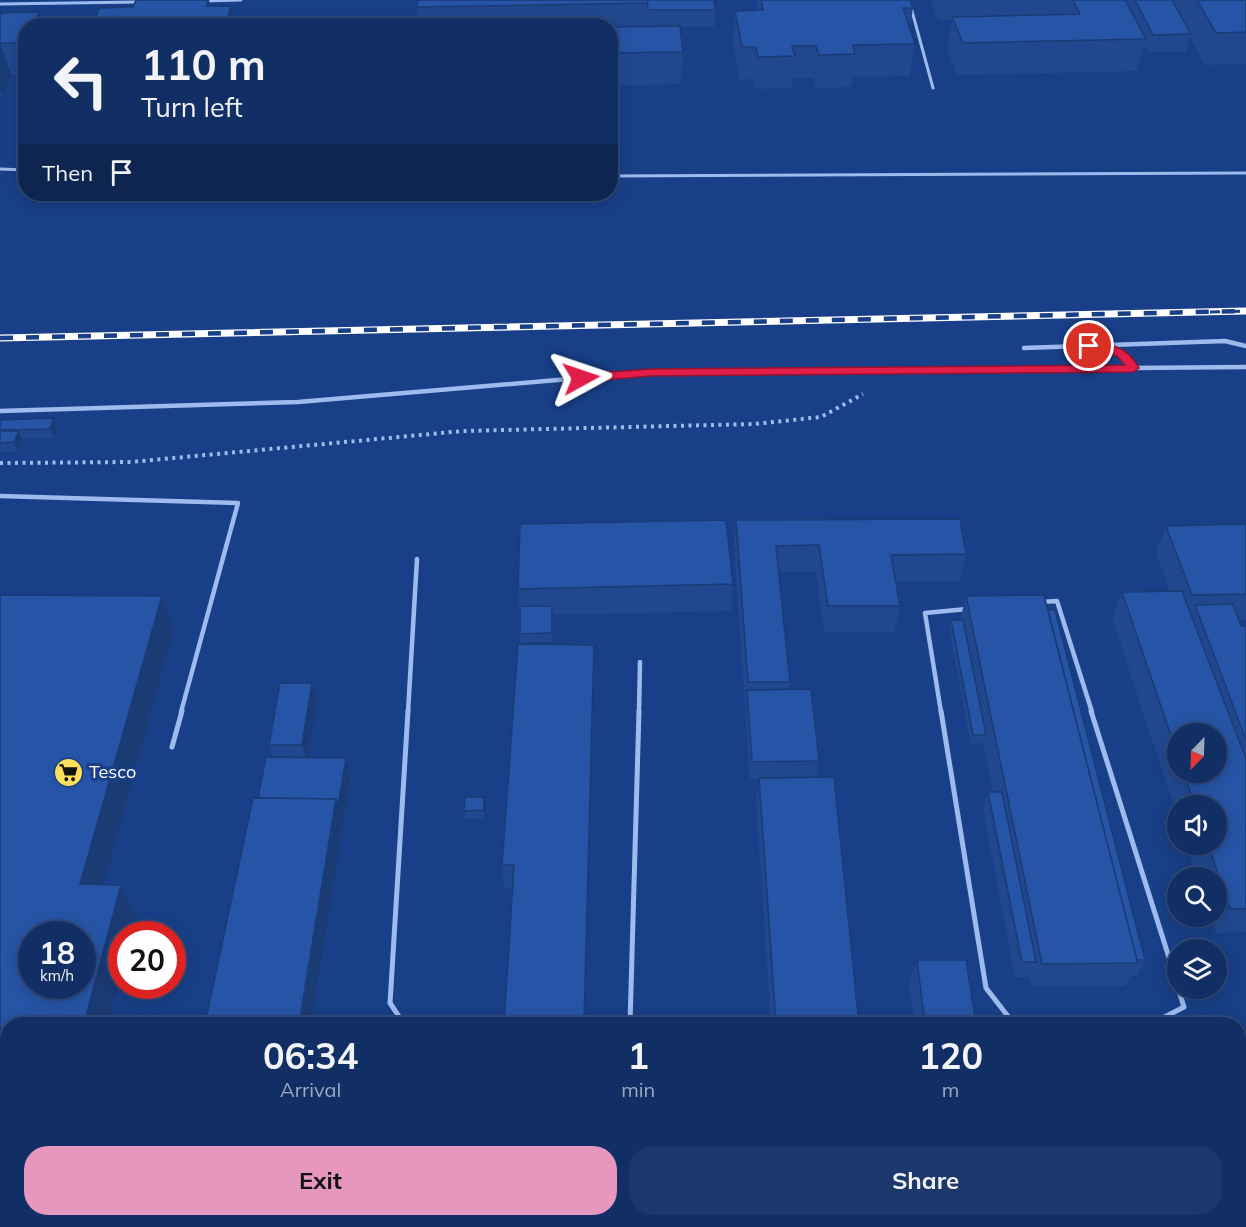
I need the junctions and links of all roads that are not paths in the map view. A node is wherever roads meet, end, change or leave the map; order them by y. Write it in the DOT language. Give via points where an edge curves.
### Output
graph roads {
  1 [pos="241,0"];
  2 [pos="909,0"];
  3 [pos="195,1"];
  4 [pos="102,2"];
  5 [pos="148,2"];
  6 [pos="0,4"];
  7 [pos="99,10"];
  8 [pos="933,88"];
  9 [pos="0,169"];
  10 [pos="18,170"];
  11 [pos="1246,173"];
  12 [pos="618,176"];
  13 [pos="1076,346"];
  14 [pos="1246,346"];
  15 [pos="1024,348"];
  16 [pos="1133,368"];
  17 [pos="1246,368"];
  18 [pos="0,411"];
  19 [pos="0,496"];
  20 [pos="417,559"];
  21 [pos="1033,603"];
  22 [pos="973,609"];
  23 [pos="640,662"];
  24 [pos="172,747"];
  25 [pos="1167,952"];
  26 [pos="1182,999"];
  27 [pos="399,1017"];
  28 [pos="630,1017"];
  29 [pos="1009,1017"];
  30 [pos="1164,1017"];
  1 -- 3 [label="lane"];
  2 -- 8 [label="lane"];
  4 -- 5 [label="lane"];
  4 -- 6 [label="lane"];
  4 -- 7 [label="lane"];
  9 -- 10 [label="lane"];
  11 -- 12 [label="lane"];
  13 -- 16 [label="lane" via="1114,350 1127,358"];
  14 -- 15 [label="lane" via="1225,341"];
  16 -- 17 [label="lane"];
  16 -- 18 [label="lane" via="651,372 298,402"];
  19 -- 24 [label="lane" via="238,503"];
  20 -- 27 [label="lane" via="390,1003"];
  21 -- 25 [label="lane" via="1057,601"];
  22 -- 29 [label="lane" via="926,613 986,988"];
  23 -- 28 [label="lane"];
  26 -- 30 [label="lane" via="1184,1007"];
}
